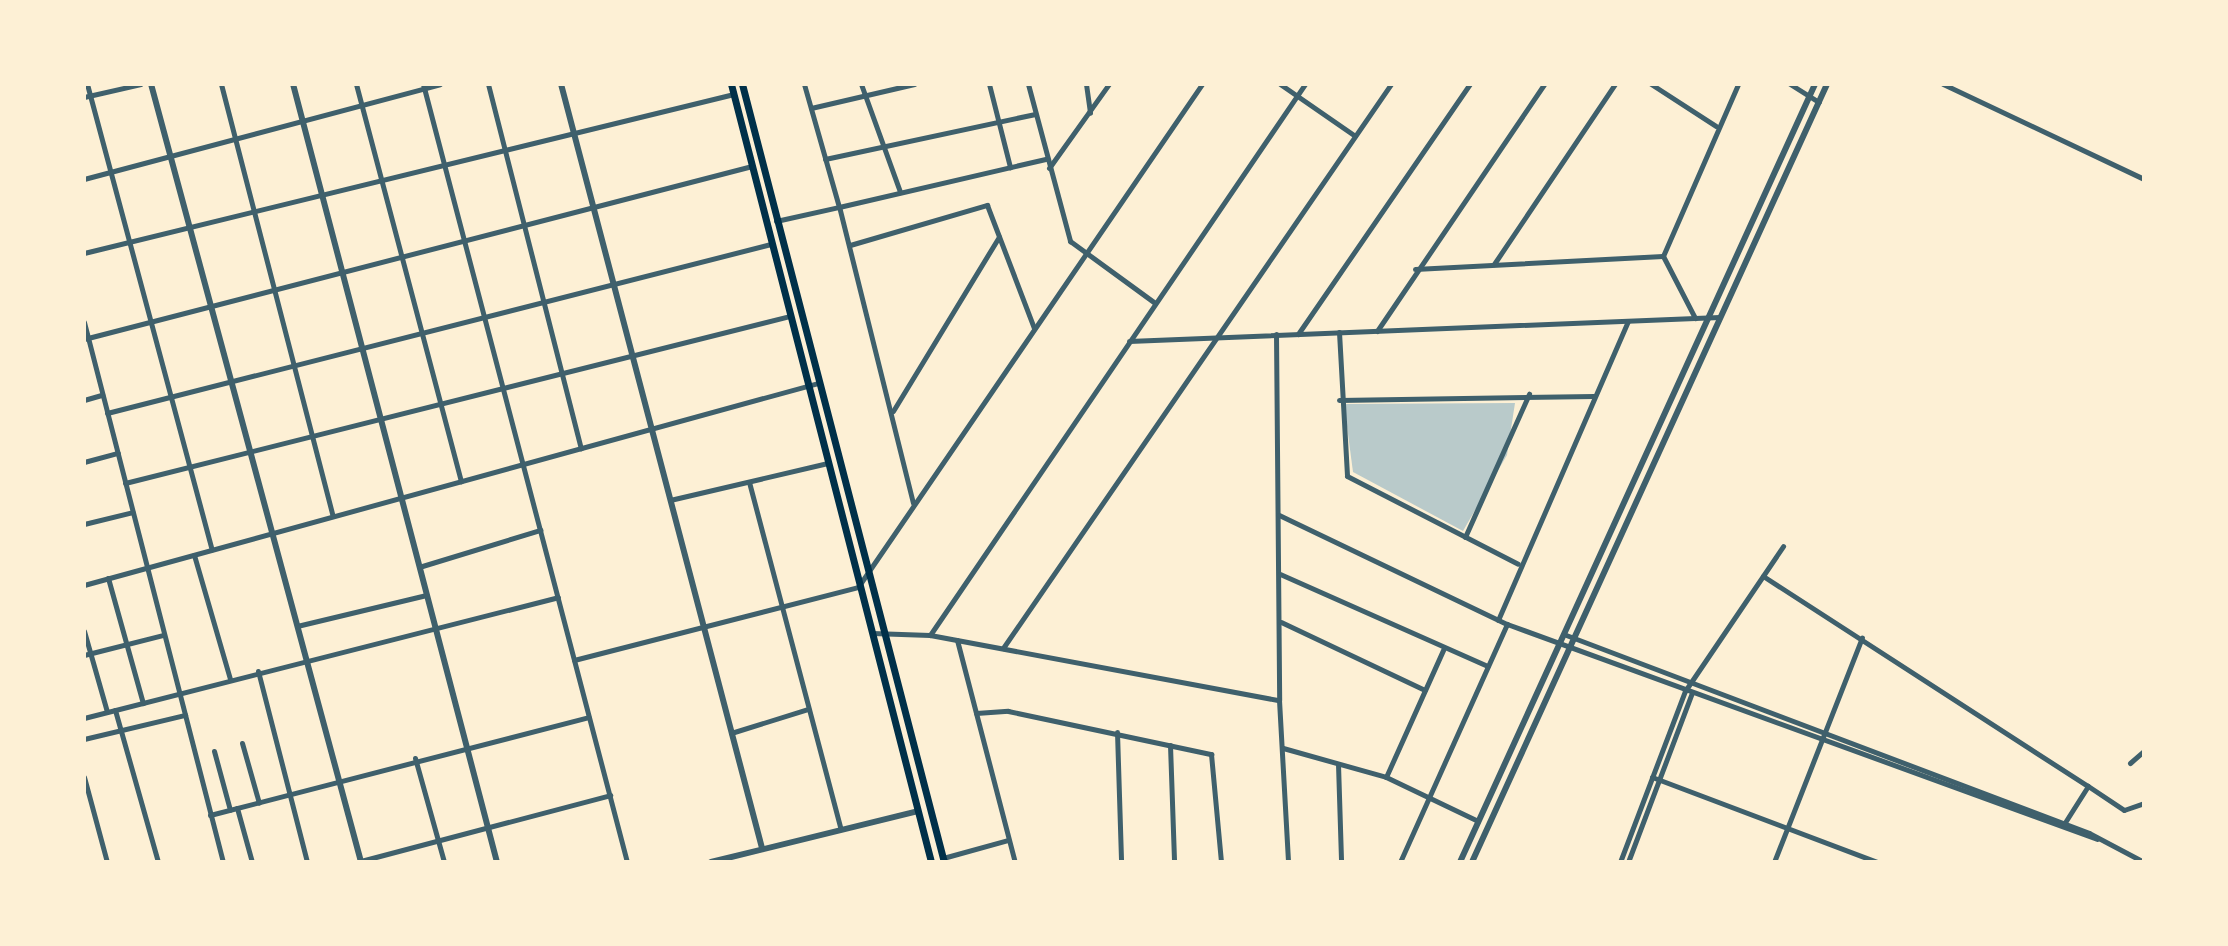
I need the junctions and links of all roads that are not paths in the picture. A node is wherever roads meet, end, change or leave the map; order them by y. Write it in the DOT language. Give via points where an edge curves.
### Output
graph roads {
  1 [pos="88,84"];
  2 [pos="141,84"];
  3 [pos="151,84"];
  4 [pos="221,84"];
  5 [pos="293,84"];
  6 [pos="356,84"];
  7 [pos="440,84"];
  8 [pos="488,84"];
  9 [pos="561,84"];
  10 [pos="731,84"];
  11 [pos="742,84"];
  12 [pos="804,84"];
  13 [pos="861,84"];
  14 [pos="914,84"];
  15 [pos="989,84"];
  16 [pos="1028,84"];
  17 [pos="1086,84"];
  18 [pos="1109,84"];
  19 [pos="1202,84"];
  20 [pos="1280,84"];
  21 [pos="1305,84"];
  22 [pos="1391,84"];
  23 [pos="1469,84"];
  24 [pos="1545,84"];
  25 [pos="1615,84"];
  26 [pos="1651,84"];
  27 [pos="1738,84"];
  28 [pos="1790,84"];
  29 [pos="1815,84"];
  30 [pos="1827,84"];
  31 [pos="1944,84"];
  32 [pos="424,86"];
  33 [pos="734,94"];
  34 [pos="87,96"];
  35 [pos="865,96"];
  36 [pos="1297,96"];
  37 [pos="1810,96"];
  38 [pos="1819,102"];
  39 [pos="361,103"];
  40 [pos="811,108"];
  41 [pos="1090,113"];
  42 [pos="1035,114"];
  43 [pos="302,119"];
  44 [pos="998,119"];
  45 [pos="1716,126"];
  46 [pos="573,133"];
  47 [pos="1355,136"];
  48 [pos="234,138"];
  49 [pos="882,145"];
  50 [pos="504,150"];
  51 [pos="171,155"];
  52 [pos="825,159"];
  53 [pos="1046,159"];
  54 [pos="444,164"];
  55 [pos="752,166"];
  56 [pos="1010,167"];
  57 [pos="1049,169"];
  58 [pos="111,172"];
  59 [pos="84,179"];
  60 [pos="2144,179"];
  61 [pos="381,180"];
  62 [pos="900,192"];
  63 [pos="322,194"];
  64 [pos="593,206"];
  65 [pos="839,207"];
  66 [pos="254,211"];
  67 [pos="776,221"];
  68 [pos="524,224"];
  69 [pos="190,227"];
  70 [pos="999,237"];
  71 [pos="464,240"];
  72 [pos="129,242"];
  73 [pos="771,244"];
  74 [pos="850,245"];
  75 [pos="84,253"];
  76 [pos="402,256"];
  77 [pos="1084,256"];
  78 [pos="1663,256"];
  79 [pos="1494,264"];
  80 [pos="1415,269"];
  81 [pos="342,271"];
  82 [pos="613,283"];
  83 [pos="274,289"];
  84 [pos="545,301"];
  85 [pos="1155,303"];
  86 [pos="211,306"];
  87 [pos="484,316"];
  88 [pos="789,316"];
  89 [pos="1720,317"];
  90 [pos="1695,318"];
  91 [pos="1708,318"];
  92 [pos="1628,321"];
  93 [pos="84,322"];
  94 [pos="150,323"];
  95 [pos="1034,328"];
  96 [pos="1377,331"];
  97 [pos="422,332"];
  98 [pos="1339,332"];
  99 [pos="1276,334"];
  100 [pos="1298,334"];
  101 [pos="1222,336"];
  102 [pos="86,338"];
  103 [pos="1129,341"];
  104 [pos="362,348"];
  105 [pos="631,354"];
  106 [pos="294,365"];
  107 [pos="563,372"];
  108 [pos="231,381"];
  109 [pos="818,383"];
  110 [pos="809,385"];
  111 [pos="503,387"];
  112 [pos="1529,394"];
  113 [pos="102,395"];
  114 [pos="1594,396"];
  115 [pos="169,397"];
  116 [pos="84,400"];
  117 [pos="1339,400"];
  118 [pos="441,402"];
  119 [pos="893,411"];
  120 [pos="107,413"];
  121 [pos="380,418"];
  122 [pos="651,429"];
  123 [pos="313,435"];
  124 [pos="581,448"];
  125 [pos="250,451"];
  126 [pos="118,453"];
  127 [pos="84,462"];
  128 [pos="828,463"];
  129 [pos="523,464"];
  130 [pos="189,467"];
  131 [pos="461,481"];
  132 [pos="749,482"];
  133 [pos="125,483"];
  134 [pos="401,498"];
  135 [pos="670,500"];
  136 [pos="913,503"];
  137 [pos="133,512"];
  138 [pos="1279,515"];
  139 [pos="334,516"];
  140 [pos="84,524"];
  141 [pos="540,530"];
  142 [pos="272,533"];
  143 [pos="1465,537"];
  144 [pos="1783,546"];
  145 [pos="212,549"];
  146 [pos="194,555"];
  147 [pos="1518,564"];
  148 [pos="419,567"];
  149 [pos="147,568"];
  150 [pos="868,571"];
  151 [pos="1280,574"];
  152 [pos="1763,576"];
  153 [pos="108,578"];
  154 [pos="84,585"];
  155 [pos="859,587"];
  156 [pos="426,595"];
  157 [pos="558,597"];
  158 [pos="781,606"];
  159 [pos="1498,620"];
  160 [pos="1281,622"];
  161 [pos="1507,624"];
  162 [pos="703,625"];
  163 [pos="297,626"];
  164 [pos="435,629"];
  165 [pos="84,631"];
  166 [pos="882,632"];
  167 [pos="871,633"];
  168 [pos="163,635"];
  169 [pos="930,635"];
  170 [pos="1566,635"];
  171 [pos="1862,638"];
  172 [pos="1576,639"];
  173 [pos="957,640"];
  174 [pos="125,645"];
  175 [pos="1561,645"];
  176 [pos="1003,648"];
  177 [pos="1444,648"];
  178 [pos="1571,649"];
  179 [pos="87,654"];
  180 [pos="306,659"];
  181 [pos="574,660"];
  182 [pos="1488,666"];
  183 [pos="258,671"];
  184 [pos="230,679"];
  185 [pos="1693,682"];
  186 [pos="1425,690"];
  187 [pos="1688,692"];
  188 [pos="179,693"];
  189 [pos="1279,700"];
  190 [pos="143,703"];
  191 [pos="808,709"];
  192 [pos="115,710"];
  193 [pos="107,712"];
  194 [pos="976,713"];
  195 [pos="185,715"];
  196 [pos="589,717"];
  197 [pos="84,718"];
  198 [pos="120,730"];
  199 [pos="1117,732"];
  200 [pos="1825,732"];
  201 [pos="731,733"];
  202 [pos="84,738"];
  203 [pos="1821,742"];
  204 [pos="242,743"];
  205 [pos="1170,745"];
  206 [pos="467,746"];
  207 [pos="1283,748"];
  208 [pos="214,751"];
  209 [pos="2144,751"];
  210 [pos="415,758"];
  211 [pos="2130,763"];
  212 [pos="1338,764"];
  213 [pos="84,777"];
  214 [pos="1386,777"];
  215 [pos="1652,777"];
  216 [pos="1659,780"];
  217 [pos="338,782"];
  218 [pos="2088,786"];
  219 [pos="290,794"];
  220 [pos="610,795"];
  221 [pos="1430,798"];
  222 [pos="259,803"];
  223 [pos="2144,803"];
  224 [pos="234,809"];
  225 [pos="918,811"];
  226 [pos="210,815"];
  227 [pos="1478,821"];
  228 [pos="2064,824"];
  229 [pos="487,825"];
  230 [pos="841,829"];
  231 [pos="1788,829"];
  232 [pos="2097,839"];
  233 [pos="437,840"];
  234 [pos="1008,840"];
  235 [pos="762,848"];
  236 [pos="944,860"];
  237 [pos="107,862"];
  238 [pos="158,862"];
  239 [pos="223,862"];
  240 [pos="252,862"];
  241 [pos="307,862"];
  242 [pos="359,862"];
  243 [pos="444,862"];
  244 [pos="497,862"];
  245 [pos="628,862"];
  246 [pos="711,862"];
  247 [pos="931,862"];
  248 [pos="1015,862"];
  249 [pos="1121,862"];
  250 [pos="1174,862"];
  251 [pos="1221,862"];
  252 [pos="1287,862"];
  253 [pos="1340,862"];
  254 [pos="1401,862"];
  255 [pos="1460,862"];
  256 [pos="1472,862"];
  257 [pos="1623,862"];
  258 [pos="1774,862"];
  259 [pos="1877,862"];
  260 [pos="2144,862"];
  1 -- 34 [label="street"];
  2 -- 34 [label="street"];
  3 -- 51 [label="street"];
  4 -- 48 [label="street"];
  5 -- 43 [label="street"];
  6 -- 39 [label="street"];
  7 -- 32 [label="street"];
  8 -- 50 [label="street"];
  9 -- 46 [label="street"];
  10 -- 33 [label="main road"];
  11 -- 67 [label="main road"];
  12 -- 40 [label="street"];
  13 -- 35 [label="street"];
  14 -- 35 [label="street"];
  15 -- 44 [label="street"];
  16 -- 42 [label="street"];
  17 -- 41 [label="street"];
  18 -- 41 [label="street"];
  19 -- 77 [label="street"];
  20 -- 36 [label="street"];
  21 -- 36 [label="street"];
  22 -- 47 [label="street"];
  23 -- 100 [label="street"];
  24 -- 80 [label="street"];
  25 -- 79 [label="street"];
  26 -- 45 [label="street"];
  27 -- 45 [label="street"];
  28 -- 37 [label="street"];
  29 -- 37 [label="street"];
  30 -- 38 [label="street"];
  31 -- 60 [label="street"];
  32 -- 39 [label="street"];
  32 -- 54 [label="street"];
  33 -- 46 [label="street"];
  33 -- 55 [label="main road"];
  34 -- 58 [label="street"];
  35 -- 40 [label="street"];
  35 -- 49 [label="street"];
  36 -- 47 [label="street"];
  36 -- 85 [label="street"];
  37 -- 38 [label="street"];
  37 -- 91 [label="street"];
  38 -- 89 [label="street"];
  39 -- 43 [label="street"];
  39 -- 61 [label="street"];
  40 -- 52 [label="street"];
  41 -- 57 [label="street"];
  42 -- 44 [label="street"];
  42 -- 53 [label="street"];
  43 -- 48 [label="street"];
  43 -- 63 [label="street"];
  44 -- 49 [label="street"];
  44 -- 56 [label="street"];
  45 -- 78 [label="street"];
  46 -- 50 [label="street"];
  46 -- 64 [label="street"];
  47 -- 101 [label="street"];
  48 -- 51 [label="street"];
  48 -- 66 [label="street"];
  49 -- 52 [label="street"];
  49 -- 62 [label="street"];
  50 -- 54 [label="street"];
  50 -- 68 [label="street"];
  51 -- 58 [label="street"];
  51 -- 69 [label="street"];
  52 -- 65 [label="street"];
  53 -- 56 [label="street"];
  53 -- 57 [label="street"];
  54 -- 61 [label="street"];
  54 -- 71 [label="street"];
  55 -- 64 [label="street"];
  55 -- 73 [label="main road"];
  56 -- 62 [label="street"];
  57 -- 77 [label="street" via="1070,241"];
  58 -- 59 [label="street"];
  58 -- 72 [label="street"];
  61 -- 63 [label="street"];
  61 -- 76 [label="street"];
  62 -- 65 [label="street"];
  63 -- 66 [label="street"];
  63 -- 81 [label="street"];
  64 -- 68 [label="street"];
  64 -- 82 [label="street"];
  65 -- 67 [label="street"];
  65 -- 74 [label="street"];
  66 -- 69 [label="street"];
  66 -- 83 [label="street"];
  67 -- 109 [label="main road"];
  68 -- 71 [label="street"];
  68 -- 84 [label="street"];
  69 -- 72 [label="street"];
  69 -- 86 [label="street"];
  70 -- 74 [label="street" via="987,205"];
  70 -- 95 [label="street"];
  70 -- 119 [label="street"];
  71 -- 76 [label="street"];
  71 -- 87 [label="street"];
  72 -- 75 [label="street"];
  72 -- 94 [label="street"];
  73 -- 82 [label="street"];
  73 -- 88 [label="main road"];
  74 -- 119 [label="street"];
  76 -- 81 [label="street"];
  76 -- 97 [label="street"];
  77 -- 85 [label="street"];
  77 -- 95 [label="street"];
  78 -- 79 [label="street"];
  78 -- 90 [label="street"];
  79 -- 80 [label="street"];
  80 -- 96 [label="street"];
  81 -- 83 [label="street"];
  81 -- 104 [label="street"];
  82 -- 84 [label="street"];
  82 -- 105 [label="street"];
  83 -- 86 [label="street"];
  83 -- 106 [label="street"];
  84 -- 87 [label="street"];
  84 -- 107 [label="street"];
  85 -- 103 [label="street"];
  86 -- 94 [label="street"];
  86 -- 108 [label="street"];
  87 -- 97 [label="street"];
  87 -- 111 [label="street"];
  88 -- 105 [label="street"];
  88 -- 110 [label="main road"];
  89 -- 91 [label="street"];
  89 -- 172 [label="street"];
  90 -- 91 [label="street"];
  90 -- 92 [label="street"];
  91 -- 170 [label="street"];
  92 -- 96 [label="street"];
  92 -- 114 [label="street"];
  93 -- 102 [label="street"];
  94 -- 102 [label="street"];
  94 -- 115 [label="street"];
  95 -- 136 [label="street"];
  96 -- 98 [label="street"];
  97 -- 104 [label="street"];
  97 -- 118 [label="street"];
  98 -- 100 [label="street"];
  98 -- 117 [label="street"];
  99 -- 100 [label="street"];
  99 -- 101 [label="street"];
  99 -- 138 [label="street"];
  101 -- 103 [label="street"];
  101 -- 176 [label="street"];
  102 -- 113 [label="street"];
  103 -- 169 [label="street"];
  104 -- 106 [label="street"];
  104 -- 121 [label="street"];
  105 -- 107 [label="street"];
  105 -- 122 [label="street"];
  106 -- 108 [label="street"];
  106 -- 123 [label="street"];
  107 -- 111 [label="street"];
  107 -- 124 [label="street"];
  108 -- 115 [label="street"];
  108 -- 125 [label="street"];
  109 -- 110 [label="street"];
  109 -- 150 [label="main road"];
  110 -- 122 [label="street"];
  110 -- 128 [label="main road"];
  111 -- 118 [label="street"];
  111 -- 129 [label="street"];
  112 -- 114 [label="street"];
  112 -- 117 [label="street"];
  112 -- 143 [label="street"];
  113 -- 116 [label="street"];
  113 -- 120 [label="street"];
  114 -- 147 [label="street" via="1565,474"];
  115 -- 120 [label="street"];
  115 -- 130 [label="street"];
  117 -- 143 [label="street" via="1347,476"];
  118 -- 121 [label="street"];
  118 -- 131 [label="street"];
  119 -- 136 [label="street"];
  120 -- 126 [label="street"];
  121 -- 123 [label="street"];
  121 -- 134 [label="street"];
  122 -- 124 [label="street"];
  122 -- 135 [label="street"];
  123 -- 125 [label="street"];
  123 -- 139 [label="street"];
  124 -- 129 [label="street"];
  125 -- 130 [label="street"];
  125 -- 142 [label="street"];
  126 -- 127 [label="street"];
  126 -- 133 [label="street"];
  128 -- 132 [label="street"];
  128 -- 155 [label="main road"];
  129 -- 131 [label="street"];
  129 -- 141 [label="street"];
  130 -- 133 [label="street"];
  130 -- 145 [label="street"];
  131 -- 134 [label="street"];
  132 -- 135 [label="street"];
  132 -- 158 [label="street"];
  133 -- 137 [label="street"];
  134 -- 139 [label="street"];
  134 -- 148 [label="street"];
  135 -- 162 [label="street"];
  136 -- 150 [label="street"];
  137 -- 140 [label="street"];
  137 -- 149 [label="street"];
  138 -- 151 [label="street"];
  138 -- 159 [label="street"];
  139 -- 142 [label="street"];
  141 -- 148 [label="street"];
  141 -- 157 [label="street"];
  142 -- 145 [label="street"];
  142 -- 163 [label="street"];
  143 -- 147 [label="street"];
  144 -- 152 [label="street"];
  145 -- 146 [label="street"];
  146 -- 149 [label="street"];
  146 -- 184 [label="street"];
  147 -- 159 [label="street"];
  148 -- 156 [label="street"];
  149 -- 153 [label="street"];
  149 -- 168 [label="street"];
  150 -- 155 [label="street"];
  150 -- 166 [label="main road"];
  151 -- 160 [label="street"];
  151 -- 177 [label="street"];
  152 -- 171 [label="street"];
  152 -- 185 [label="street"];
  153 -- 154 [label="street"];
  153 -- 174 [label="street"];
  155 -- 158 [label="street"];
  155 -- 167 [label="main road"];
  156 -- 163 [label="street"];
  156 -- 164 [label="street"];
  157 -- 164 [label="street"];
  157 -- 181 [label="street"];
  158 -- 162 [label="street"];
  158 -- 191 [label="street"];
  159 -- 161 [label="street"];
  160 -- 186 [label="street"];
  160 -- 189 [label="street"];
  161 -- 175 [label="street"];
  161 -- 182 [label="street"];
  162 -- 181 [label="street"];
  162 -- 201 [label="street"];
  163 -- 180 [label="street"];
  164 -- 180 [label="street"];
  164 -- 206 [label="street"];
  165 -- 179 [label="street"];
  166 -- 167 [label="street"];
  166 -- 169 [label="street"];
  166 -- 236 [label="main road"];
  167 -- 225 [label="main road"];
  168 -- 174 [label="street"];
  168 -- 188 [label="street"];
  169 -- 173 [label="street"];
  170 -- 172 [label="street"];
  170 -- 175 [label="street"];
  171 -- 200 [label="street"];
  171 -- 218 [label="street"];
  172 -- 178 [label="street"];
  172 -- 185 [label="street"];
  173 -- 176 [label="street"];
  173 -- 194 [label="street"];
  174 -- 179 [label="street"];
  174 -- 190 [label="street"];
  175 -- 178 [label="street"];
  175 -- 227 [label="street"];
  176 -- 189 [label="street"];
  177 -- 182 [label="street"];
  177 -- 186 [label="street"];
  178 -- 187 [label="street"];
  178 -- 256 [label="street"];
  179 -- 193 [label="street"];
  180 -- 183 [label="street"];
  180 -- 217 [label="street"];
  181 -- 196 [label="street"];
  182 -- 221 [label="street"];
  183 -- 184 [label="street"];
  183 -- 219 [label="street"];
  184 -- 188 [label="street"];
  185 -- 187 [label="street"];
  185 -- 200 [label="street"];
  186 -- 214 [label="street"];
  187 -- 203 [label="street"];
  187 -- 215 [label="street"];
  187 -- 216 [label="street"];
  188 -- 190 [label="street"];
  188 -- 195 [label="street"];
  189 -- 207 [label="street"];
  190 -- 192 [label="street"];
  191 -- 201 [label="street"];
  191 -- 230 [label="street"];
  192 -- 193 [label="street"];
  192 -- 198 [label="street"];
  193 -- 197 [label="street"];
  194 -- 199 [label="street" via="1008,711"];
  194 -- 234 [label="street"];
  195 -- 198 [label="street"];
  195 -- 226 [label="street"];
  196 -- 206 [label="street"];
  196 -- 220 [label="street"];
  198 -- 202 [label="street"];
  198 -- 238 [label="street"];
  199 -- 205 [label="street"];
  199 -- 249 [label="street"];
  200 -- 203 [label="street"];
  200 -- 228 [label="street"];
  201 -- 235 [label="street"];
  203 -- 231 [label="street"];
  203 -- 232 [label="street"];
  204 -- 222 [label="street"];
  205 -- 250 [label="street"];
  205 -- 251 [label="street" via="1211,754"];
  206 -- 210 [label="street"];
  206 -- 229 [label="street"];
  207 -- 212 [label="street"];
  207 -- 252 [label="street"];
  208 -- 224 [label="street"];
  209 -- 211 [label="street"];
  210 -- 217 [label="street"];
  210 -- 233 [label="street"];
  212 -- 214 [label="street"];
  212 -- 253 [label="street"];
  213 -- 237 [label="street"];
  214 -- 221 [label="street"];
  215 -- 216 [label="street"];
  215 -- 257 [label="street"];
  216 -- 231 [label="street"];
  216 -- 257 [label="street"];
  217 -- 219 [label="street"];
  217 -- 242 [label="street"];
  218 -- 223 [label="street" via="2124,810"];
  218 -- 228 [label="street"];
  219 -- 222 [label="street"];
  219 -- 241 [label="street"];
  220 -- 229 [label="street"];
  220 -- 245 [label="street"];
  221 -- 227 [label="street"];
  221 -- 254 [label="street"];
  222 -- 224 [label="street"];
  224 -- 226 [label="street"];
  224 -- 240 [label="street"];
  225 -- 230 [label="street"];
  225 -- 247 [label="main road"];
  226 -- 239 [label="street"];
  227 -- 255 [label="street"];
  228 -- 232 [label="street"];
  229 -- 233 [label="street"];
  229 -- 244 [label="street"];
  230 -- 235 [label="street"];
  231 -- 258 [label="street"];
  231 -- 259 [label="street"];
  232 -- 260 [label="street"];
  233 -- 242 [label="street"];
  233 -- 243 [label="street"];
  234 -- 236 [label="street"];
  234 -- 248 [label="street"];
  235 -- 246 [label="street"];
}
